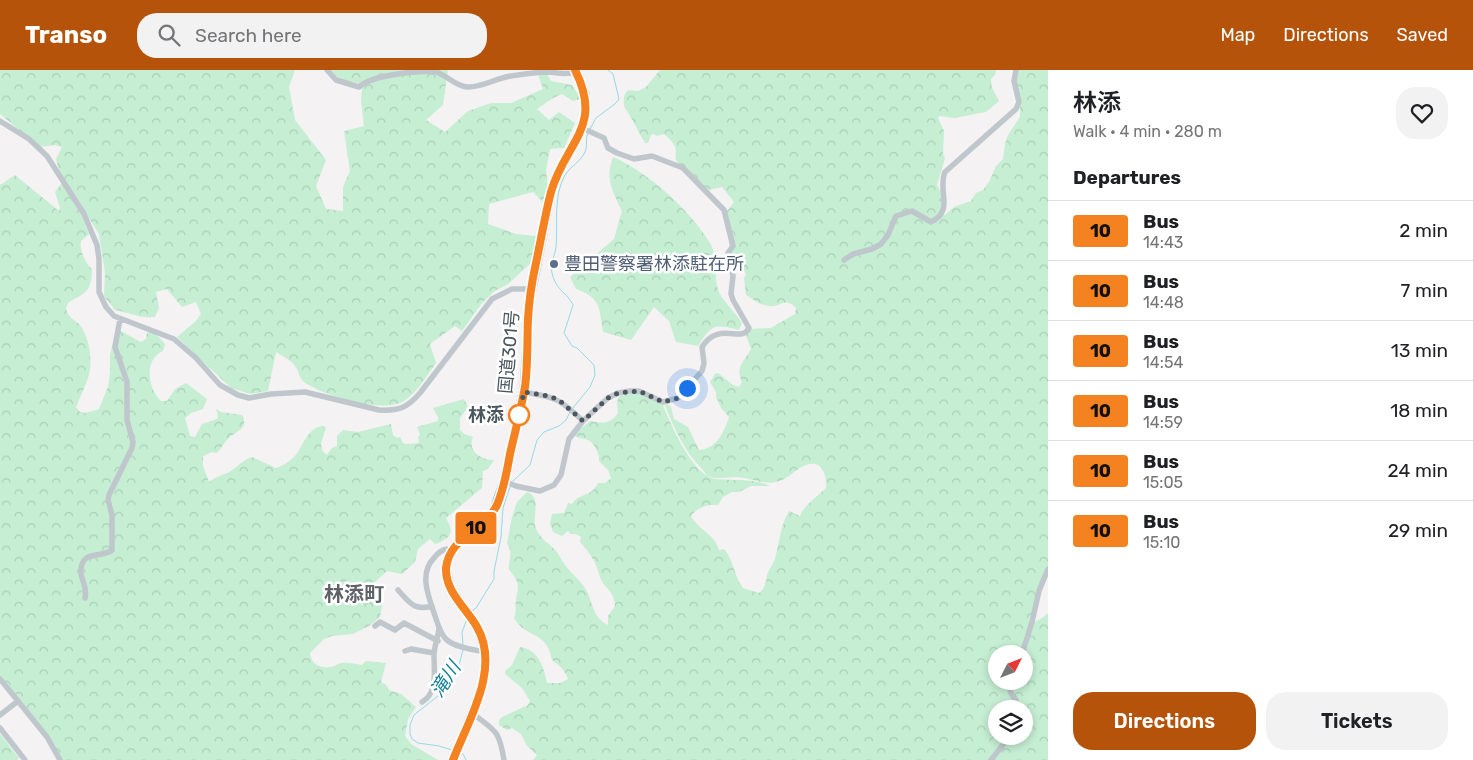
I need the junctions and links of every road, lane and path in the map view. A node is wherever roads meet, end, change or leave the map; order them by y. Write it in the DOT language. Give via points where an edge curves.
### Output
graph roads {
  1 [pos="327,70"];
  2 [pos="1016,70"];
  3 [pos="575,71"];
  4 [pos="0,120"];
  5 [pos="582,128"];
  6 [pos="844,260"];
  7 [pos="532,289"];
  8 [pos="120,318"];
  9 [pos="524,392"];
  10 [pos="583,421"];
  11 [pos="510,484"];
  12 [pos="452,551"];
  13 [pos="1048,569"];
  14 [pos="398,590"];
  15 [pos="85,598"];
  16 [pos="432,606"];
  17 [pos="375,626"];
  18 [pos="439,626"];
  19 [pos="438,641"];
  20 [pos="1025,645"];
  21 [pos="405,651"];
  22 [pos="485,652"];
  23 [pos="434,653"];
  24 [pos="0,679"];
  25 [pos="18,701"];
  26 [pos="422,702"];
  27 [pos="472,712"];
  28 [pos="0,715"];
  29 [pos="0,728"];
  30 [pos="1003,745"];
  31 [pos="26,760"];
  32 [pos="60,760"];
  33 [pos="453,760"];
  34 [pos="504,760"];
  35 [pos="991,760"];
  1 -- 3 [label="street" via="336,80 359,87 384,76 422,70 438,73 457,85 476,87 511,76 571,74"];
  2 -- 6 [label="street" via="1014,82 1020,102 1013,112 945,172 942,213 931,222 912,211 896,216 881,244"];
  3 -- 5 [label="highway, 国道301号" via="585,92"];
  4 -- 8 [label="street" via="33,142 47,156 84,214 97,246 99,292 109,312"];
  5 -- 7 [label="highway, 国道301号" via="551,192"];
  5 -- 10 [label="street" via="604,138 608,148 618,153 634,159 652,156 683,168 726,212 733,246 728,253 732,294 749,328 741,334 711,336 702,347 702,370 681,396 663,402 639,391 618,393"];
  7 -- 8 [label="street" via="512,289 492,299 412,402 407,407 389,410 305,392 249,398 238,395 220,385 174,339"];
  7 -- 9 [label="highway, 国道301号"];
  8 -- 15 [label="street" via="115,347 127,382 127,420 133,442 108,500 112,515 112,550 89,556 81,567"];
  9 -- 10 [label="street" via="556,398"];
  9 -- 11 [label="highway, 国道301号"];
  10 -- 11 [label="street" via="569,439 561,474 554,486 540,492"];
  11 -- 12 [label="highway, 国道301号" via="491,514"];
  12 -- 16 [label="street" via="442,550 429,565 426,581"];
  12 -- 22 [label="highway" via="446,568 448,580 474,622"];
  13 -- 20 [label="street"];
  14 -- 16 [label="street" via="412,604 424,609"];
  16 -- 18 [label="street"];
  17 -- 19 [label="street" via="380,622 395,630 404,623"];
  18 -- 19 [label="street"];
  18 -- 22 [label="street" via="446,638 458,645"];
  19 -- 23 [label="street"];
  21 -- 23 [label="street"];
  22 -- 27 [label="highway" via="484,680"];
  23 -- 26 [label="street" via="434,682 427,700"];
  24 -- 25 [label="street"];
  25 -- 28 [label="street"];
  25 -- 32 [label="street" via="47,737"];
  27 -- 33 [label="highway"];
  27 -- 34 [label="street" via="497,733"];
  29 -- 31 [label="street"];
  30 -- 35 [label="street"];
}
